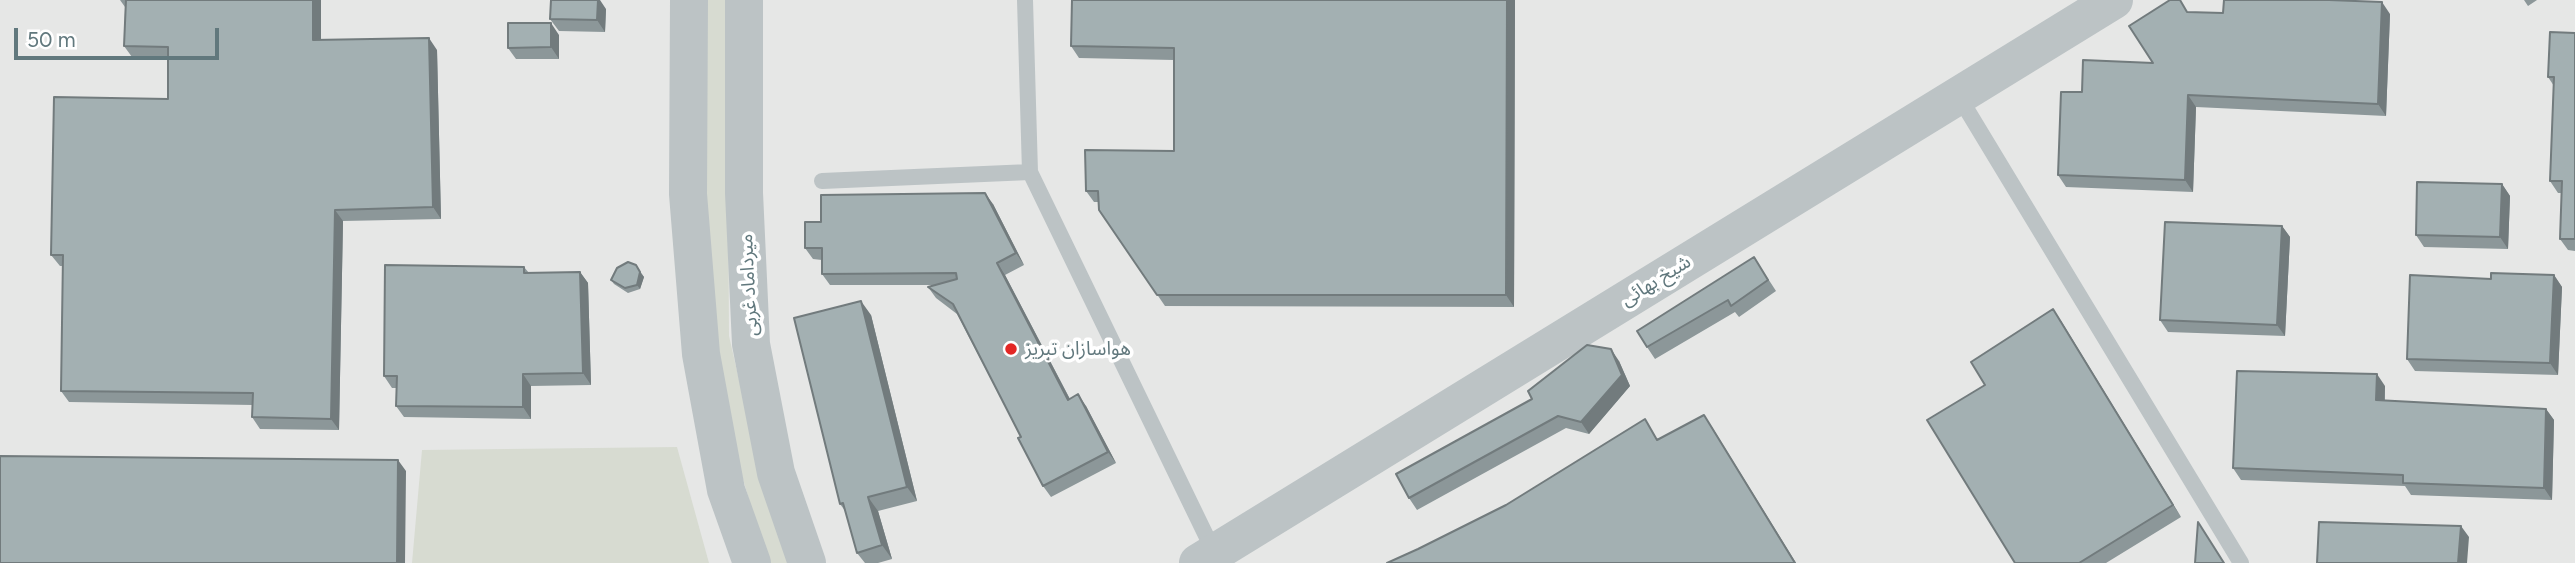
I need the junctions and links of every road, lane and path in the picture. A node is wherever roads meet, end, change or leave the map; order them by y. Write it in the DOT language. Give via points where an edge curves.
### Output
graph roads {
  1 [pos="689,0"];
  2 [pos="744,0"];
  3 [pos="1025,0"];
  4 [pos="2114,0"];
  5 [pos="1958,96"];
  6 [pos="1030,172"];
  7 [pos="822,181"];
  8 [pos="1206,558"];
  9 [pos="752,563"];
  10 [pos="807,563"];
  11 [pos="2241,563"];
  1 -- 9 [label="street" via="688,194 701,354 726,490"];
  2 -- 10 [label="street, میرداماد غربی" via="744,193 751,344 776,473"];
  3 -- 6 [label="lane"];
  4 -- 5 [label="street, شیخ بهائی"];
  5 -- 8 [label="street, شیخ بهائی"];
  5 -- 11 [label="lane"];
  6 -- 7 [label="lane"];
  6 -- 8 [label="lane"];
}
